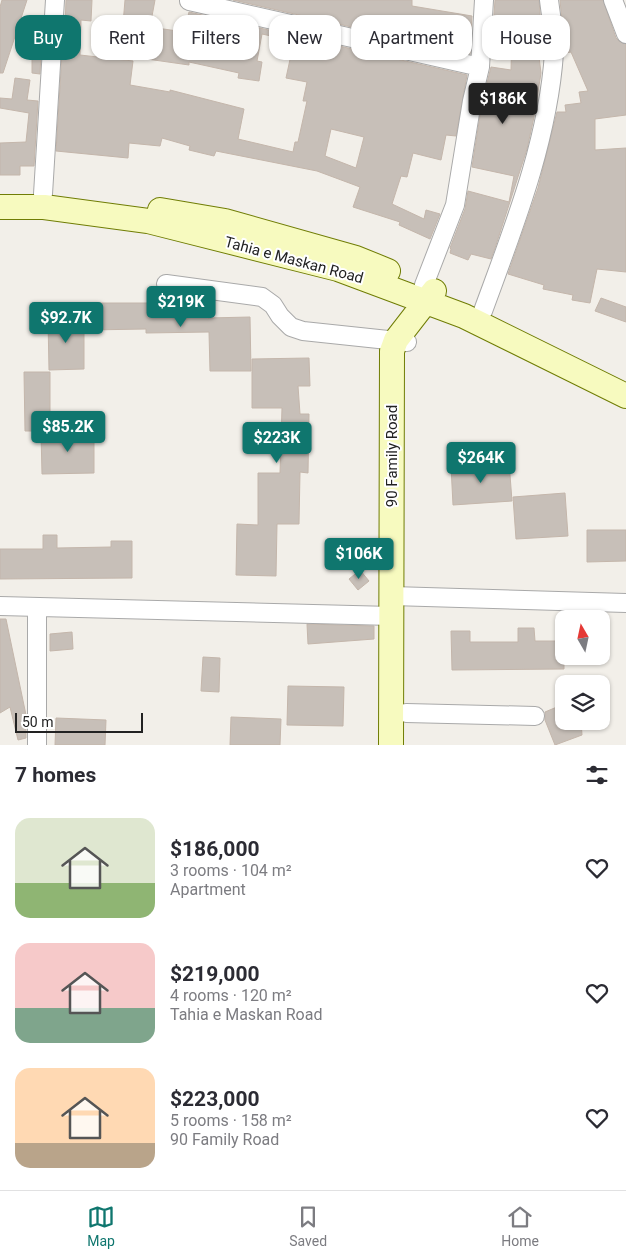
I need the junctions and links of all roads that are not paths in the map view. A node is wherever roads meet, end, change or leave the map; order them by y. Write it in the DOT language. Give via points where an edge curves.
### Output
graph roads {
  1 [pos="55,0"];
  2 [pos="484,0"];
  3 [pos="549,0"];
  4 [pos="613,0"];
  5 [pos="189,1"];
  6 [pos="626,34"];
  7 [pos="480,67"];
  8 [pos="0,194"];
  9 [pos="43,194"];
  10 [pos="0,207"];
  11 [pos="166,284"];
  12 [pos="428,292"];
  13 [pos="483,312"];
  14 [pos="404,335"];
  15 [pos="626,379"];
  16 [pos="626,396"];
  17 [pos="397,603"];
  18 [pos="626,603"];
  19 [pos="0,606"];
  20 [pos="37,607"];
  21 [pos="406,713"];
  22 [pos="534,716"];
  23 [pos="38,745"];
  24 [pos="391,745"];
  25 [pos="406,745"];
  1 -- 9 [label="street"];
  2 -- 7 [label="street"];
  3 -- 13 [label="street" via="554,52 544,124 514,228"];
  4 -- 6 [label="street"];
  5 -- 7 [label="street"];
  7 -- 12 [label="street" via="455,205"];
  8 -- 9 [label="main road, Tahia e Maskan Road"];
  9 -- 12 [label="main road, Tahia e Maskan Road" via="107,200 225,221 356,258"];
  10 -- 12 [label="main road, Tahia e Maskan Road" via="44,207 148,221"];
  11 -- 14 [label="street" via="262,297 273,305 290,327 303,331"];
  12 -- 13 [label="main road, Tahia e Maskan Road"];
  12 -- 14 [label="main road, 90 Family Road"];
  12 -- 16 [label="main road, Tahia e Maskan Road" via="464,316"];
  13 -- 15 [label="main road, Tahia e Maskan Road"];
  14 -- 17 [label="main road, 90 Family Road" via="392,351"];
  17 -- 18 [label="street"];
  17 -- 20 [label="street"];
  17 -- 21 [label="main road, 90 Family Road"];
  17 -- 24 [label="main road, 90 Family Road"];
  19 -- 20 [label="street"];
  20 -- 23 [label="street"];
  21 -- 22 [label="street"];
  21 -- 25 [label="main road, 90 Family Road"];
}
